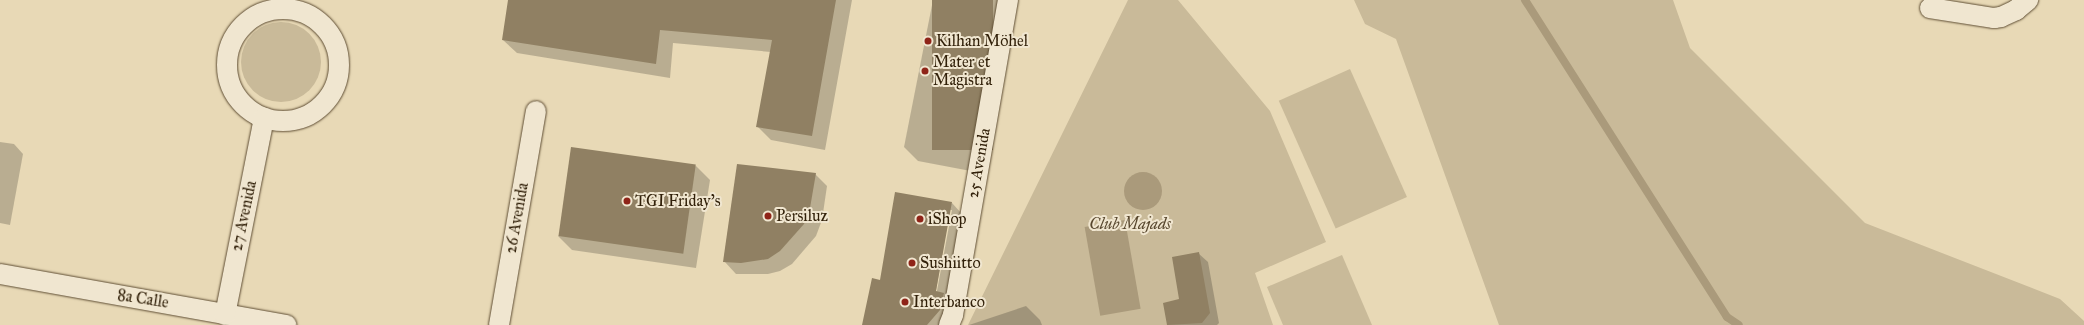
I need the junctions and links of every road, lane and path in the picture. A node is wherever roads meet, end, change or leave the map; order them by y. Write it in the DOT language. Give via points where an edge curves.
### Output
graph roads {
  1 [pos="1008,0"];
  2 [pos="2028,0"];
  3 [pos="270,5"];
  4 [pos="307,7"];
  5 [pos="1930,8"];
  6 [pos="536,111"];
  7 [pos="269,119"];
  8 [pos="0,274"];
  9 [pos="231,315"];
  10 [pos="287,325"];
  11 [pos="499,325"];
  12 [pos="949,325"];
  1 -- 12 [label="street, 25 Avenida" via="953,315"];
  2 -- 5 [label="street" via="2016,10 1994,18"];
  3 -- 4 [label="street" via="284,8"];
  3 -- 7 [label="street" via="242,26 233,39 227,56 228,78 237,98 254,113"];
  4 -- 7 [label="street" via="331,36 339,58 337,80 328,98 313,112 294,120"];
  6 -- 11 [label="street, 26 Avenida"];
  7 -- 9 [label="street, 27 Avenida"];
  8 -- 9 [label="street, 8a Calle"];
  9 -- 10 [label="street, 8a Calle"];
}
